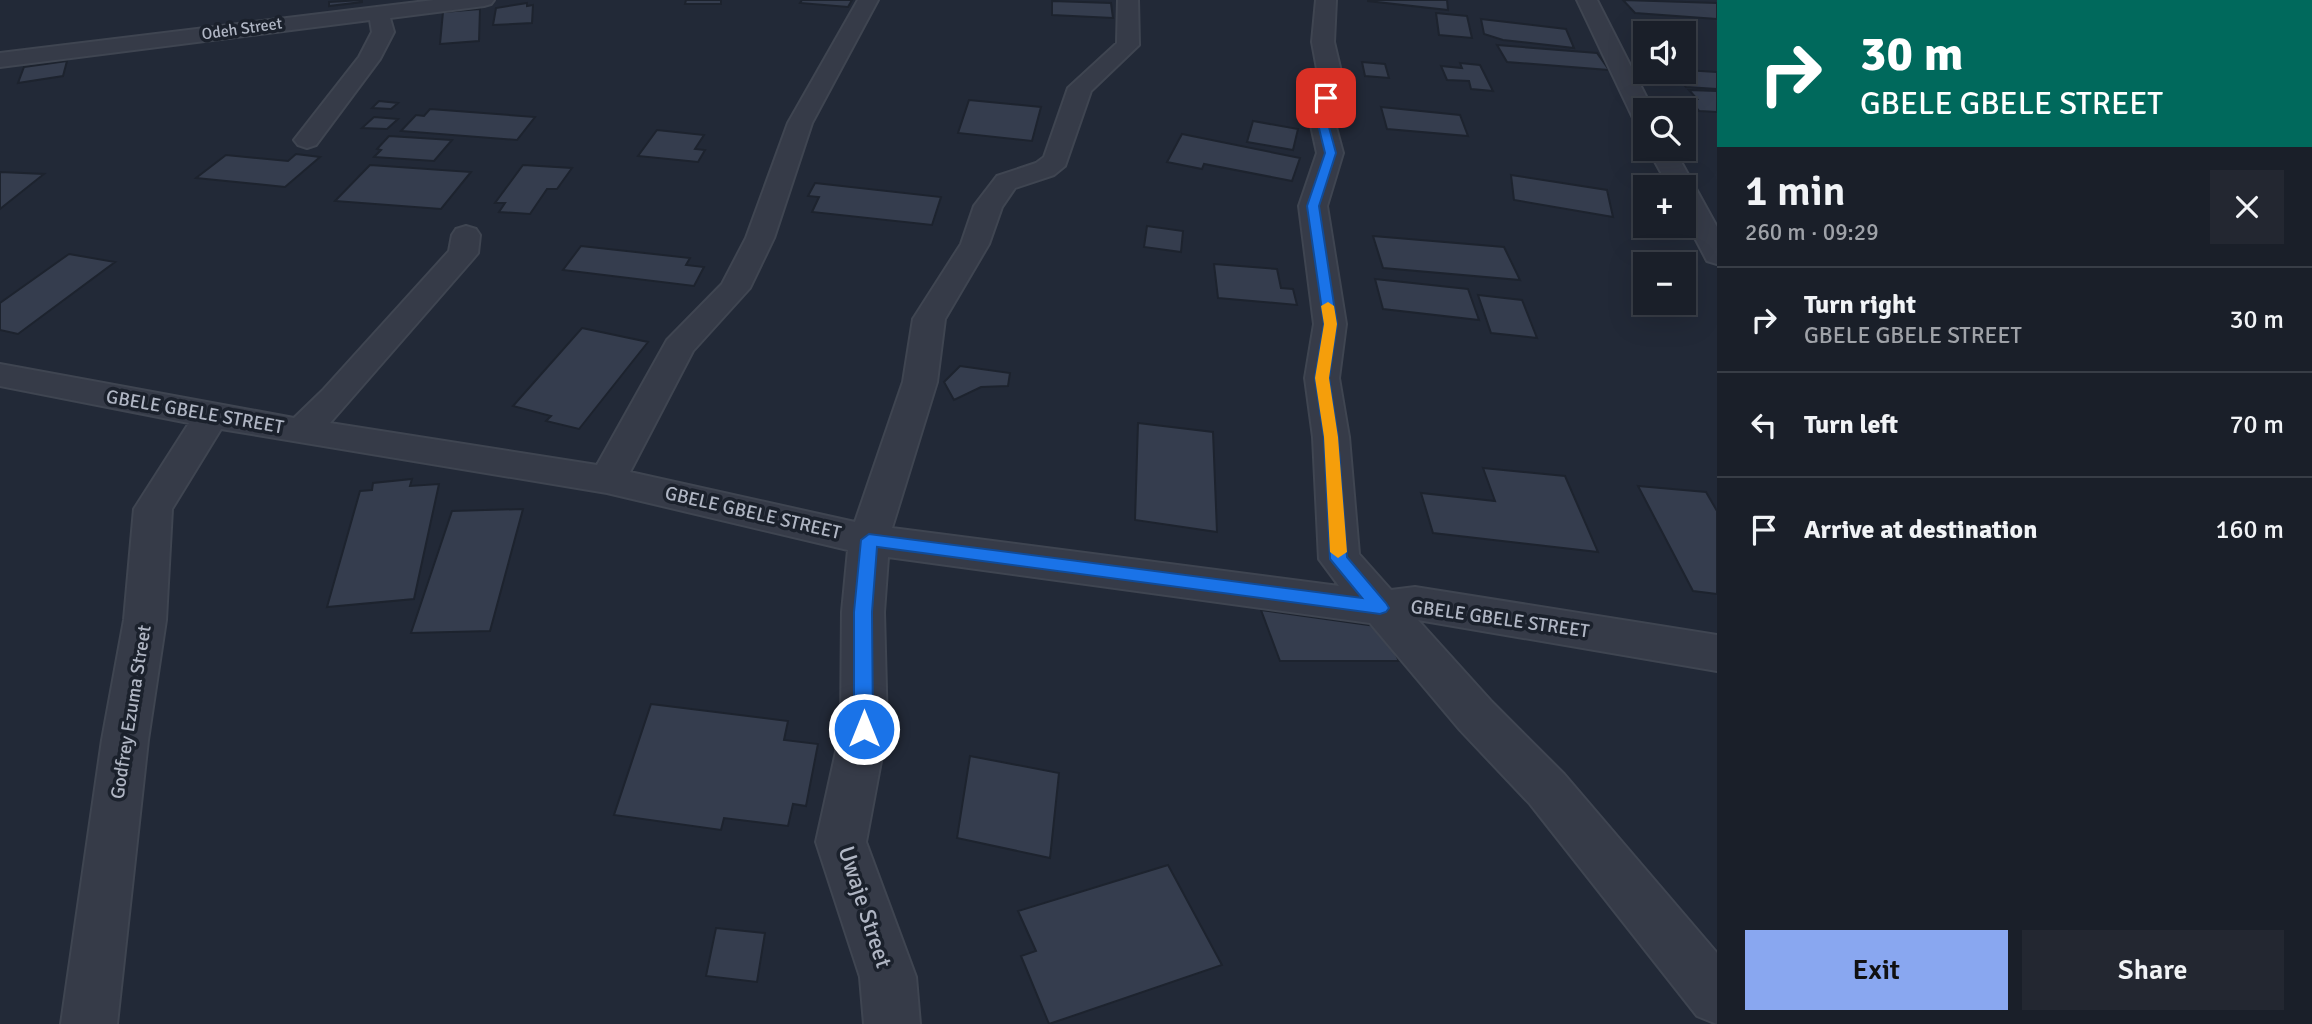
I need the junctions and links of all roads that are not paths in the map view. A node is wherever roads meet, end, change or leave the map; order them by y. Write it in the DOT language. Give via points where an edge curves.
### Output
graph roads {
  1 [pos="484,0"];
  2 [pos="869,0"];
  3 [pos="1128,0"];
  4 [pos="1326,0"];
  5 [pos="1587,0"];
  6 [pos="378,12"];
  7 [pos="0,60"];
  8 [pos="1635,98"];
  9 [pos="307,140"];
  10 [pos="1696,214"];
  11 [pos="466,235"];
  12 [pos="1717,255"];
  13 [pos="0,375"];
  14 [pos="211,416"];
  15 [pos="301,431"];
  16 [pos="607,480"];
  17 [pos="869,540"];
  18 [pos="1380,608"];
  19 [pos="1717,653"];
  20 [pos="1717,996"];
  21 [pos="89,1024"];
  22 [pos="892,1024"];
  1 -- 6 [label="street, Odeh Street"];
  2 -- 16 [label="street" via="800,123 760,238 735,288 679,348"];
  3 -- 17 [label="street, Uwaje Street" via="1128,45 1080,88 1056,160 1045,169 1006,182 988,206 975,244 929,319 920,382"];
  4 -- 18 [label="street" via="1323,42 1331,80 1321,116 1330,153 1313,206 1330,324 1322,378 1339,559"];
  5 -- 8 [label="street"];
  6 -- 7 [label="street, Odeh Street"];
  6 -- 9 [label="street" via="383,32 369,59"];
  10 -- 12 [label="street"];
  11 -- 15 [label="street" via="463,253 366,365"];
  13 -- 14 [label="street, GBELE GBELE STREET"];
  14 -- 15 [label="street, GBELE GBELE STREET"];
  14 -- 21 [label="street, Godfrey Ezuma Street" via="153,509 145,620"];
  15 -- 16 [label="street, GBELE GBELE STREET"];
  16 -- 17 [label="street, GBELE GBELE STREET"];
  17 -- 18 [label="street, GBELE GBELE STREET"];
  17 -- 22 [label="street, Uwaje Street" via="863,612 864,729 841,842 888,977"];
  18 -- 19 [label="street, GBELE GBELE STREET" via="1415,603"];
  18 -- 20 [label="street" via="1547,789"];
}
